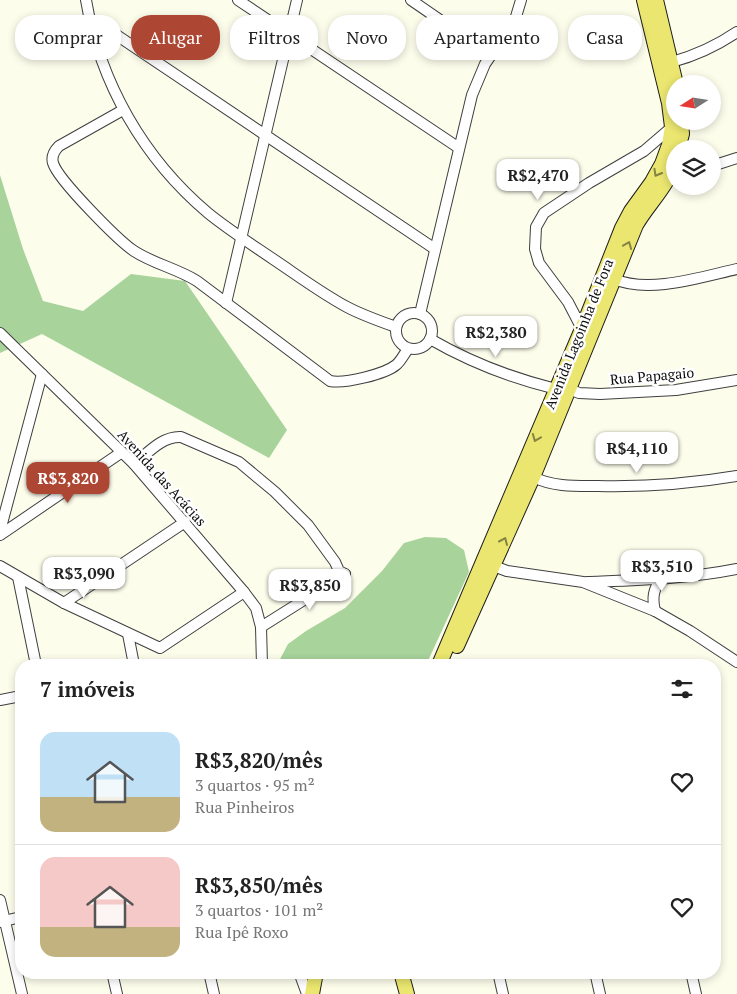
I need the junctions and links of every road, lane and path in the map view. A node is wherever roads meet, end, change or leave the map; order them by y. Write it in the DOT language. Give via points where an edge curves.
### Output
graph roads {
  1 [pos="86,0"];
  2 [pos="238,0"];
  3 [pos="297,0"];
  4 [pos="412,0"];
  5 [pos="521,0"];
  6 [pos="644,0"];
  7 [pos="656,0"];
  8 [pos="89,15"];
  9 [pos="260,15"];
  10 [pos="293,15"];
  11 [pos="434,15"];
  12 [pos="516,15"];
  13 [pos="737,32"];
  14 [pos="121,38"];
  15 [pos="318,53"];
  16 [pos="102,60"];
  17 [pos="283,60"];
  18 [pos="488,60"];
  19 [pos="672,62"];
  20 [pos="674,75"];
  21 [pos="666,91"];
  22 [pos="123,110"];
  23 [pos="669,130"];
  24 [pos="674,130"];
  25 [pos="265,135"];
  26 [pos="459,148"];
  27 [pos="737,158"];
  28 [pos="721,163"];
  29 [pos="666,182"];
  30 [pos="242,237"];
  31 [pos="435,249"];
  32 [pos="737,269"];
  33 [pos="614,279"];
  34 [pos="226,303"];
  35 [pos="420,314"];
  36 [pos="396,327"];
  37 [pos="582,329"];
  38 [pos="0,333"];
  39 [pos="430,339"];
  40 [pos="408,349"];
  41 [pos="42,374"];
  42 [pos="737,381"];
  43 [pos="562,389"];
  44 [pos="122,452"];
  45 [pos="134,464"];
  46 [pos="737,476"];
  47 [pos="533,477"];
  48 [pos="185,522"];
  49 [pos="0,531"];
  50 [pos="0,535"];
  51 [pos="488,565"];
  52 [pos="0,566"];
  53 [pos="737,569"];
  54 [pos="18,577"];
  55 [pos="661,579"];
  56 [pos="583,582"];
  57 [pos="244,592"];
  58 [pos="64,603"];
  59 [pos="655,611"];
  60 [pos="261,627"];
  61 [pos="128,634"];
  62 [pos="35,659"];
  63 [pos="133,659"];
  64 [pos="262,659"];
  65 [pos="442,659"];
  66 [pos="451,659"];
  67 [pos="737,662"];
  68 [pos="15,697"];
  69 [pos="0,700"];
  70 [pos="0,900"];
  71 [pos="15,918"];
  72 [pos="2,921"];
  73 [pos="15,968"];
  74 [pos="18,979"];
  75 [pos="114,979"];
  76 [pos="211,979"];
  77 [pos="302,979"];
  78 [pos="315,979"];
  79 [pos="403,979"];
  80 [pos="500,979"];
  81 [pos="597,979"];
  82 [pos="693,979"];
  83 [pos="22,994"];
  84 [pos="117,994"];
  85 [pos="214,994"];
  86 [pos="307,994"];
  87 [pos="312,994"];
  88 [pos="407,994"];
  89 [pos="503,994"];
  90 [pos="600,994"];
  91 [pos="696,994"];
  1 -- 8 [label="street"];
  2 -- 9 [label="street"];
  3 -- 10 [label="street"];
  4 -- 11 [label="street"];
  5 -- 12 [label="street"];
  6 -- 21 [label="main road, Avenida Lagoinha de Fora"];
  7 -- 19 [label="main road"];
  13 -- 19 [label="street"];
  14 -- 25 [label="street"];
  15 -- 26 [label="street"];
  16 -- 22 [label="street"];
  17 -- 25 [label="street"];
  18 -- 26 [label="street" via="474,90"];
  19 -- 20 [label="main road"];
  22 -- 30 [label="street" via="152,155 179,186"];
  22 -- 34 [label="street" via="59,146 53,156 55,167 77,196 127,246 189,276"];
  23 -- 37 [label="street" via="644,151 544,213 536,227 535,249 539,263 568,302"];
  24 -- 37 [label="main road, Avenida Lagoinha de Fora, one-way" via="662,164 622,228"];
  25 -- 30 [label="street"];
  25 -- 31 [label="street"];
  26 -- 31 [label="street"];
  27 -- 28 [label="street"];
  33 -- 29 [label="main road, Avenida Lagoinha de Fora, one-way" via="636,225"];
  30 -- 34 [label="street"];
  30 -- 36 [label="street" via="336,301 364,316"];
  31 -- 35 [label="street"];
  32 -- 33 [label="street" via="648,286"];
  33 -- 43 [label="main road, Avenida Lagoinha de Fora"];
  34 -- 40 [label="street" via="334,382 387,371"];
  35 -- 36 [label="street" via="406,314"];
  35 -- 39 [label="street" via="432,326"];
  36 -- 40 [label="street" via="398,340"];
  37 -- 43 [label="main road, Avenida Lagoinha de Fora"];
  38 -- 41 [label="street, Avenida das Acácias"];
  39 -- 40 [label="street" via="421,348"];
  39 -- 43 [label="street, Rua Papagaio" via="510,377"];
  41 -- 44 [label="street, Avenida das Acácias"];
  41 -- 49 [label="street"];
  42 -- 43 [label="street, Rua Papagaio" via="676,390 600,394"];
  43 -- 47 [label="main road, Avenida Lagoinha de Fora"];
  43 -- 51 [label="main road, Avenida Lagoinha de Fora, one-way"];
  44 -- 45 [label="street, Avenida das Acácias"];
  44 -- 50 [label="street"];
  45 -- 48 [label="street, Avenida das Acácias"];
  45 -- 60 [label="street" via="164,440 172,436 181,437 239,462 308,525 335,562 338,572 345,574"];
  46 -- 47 [label="street" via="641,487 545,483"];
  51 -- 47 [label="main road, Avenida Lagoinha de Fora, one-way"];
  48 -- 57 [label="street, Avenida das Acácias"];
  48 -- 58 [label="street"];
  51 -- 56 [label="street" via="522,574"];
  51 -- 65 [label="main road, Avenida Lagoinha de Fora"];
  51 -- 66 [label="main road, Avenida Lagoinha de Fora"];
  52 -- 54 [label="street"];
  53 -- 55 [label="street"];
  54 -- 58 [label="street"];
  54 -- 62 [label="street"];
  55 -- 56 [label="street"];
  55 -- 59 [label="street" via="653,594"];
  56 -- 59 [label="street"];
  57 -- 60 [label="street, Avenida das Acácias" via="256,608"];
  57 -- 61 [label="street" via="160,648"];
  58 -- 61 [label="street"];
  59 -- 67 [label="street"];
  60 -- 64 [label="street, Avenida das Acácias"];
  61 -- 63 [label="street"];
  68 -- 69 [label="street"];
  70 -- 72 [label="street"];
  71 -- 72 [label="street"];
  72 -- 73 [label="street"];
  74 -- 83 [label="street"];
  75 -- 84 [label="street"];
  76 -- 85 [label="street"];
  77 -- 86 [label="street"];
  78 -- 87 [label="main road"];
  79 -- 88 [label="main road"];
  80 -- 89 [label="street"];
  81 -- 90 [label="street"];
  82 -- 91 [label="street"];
}
